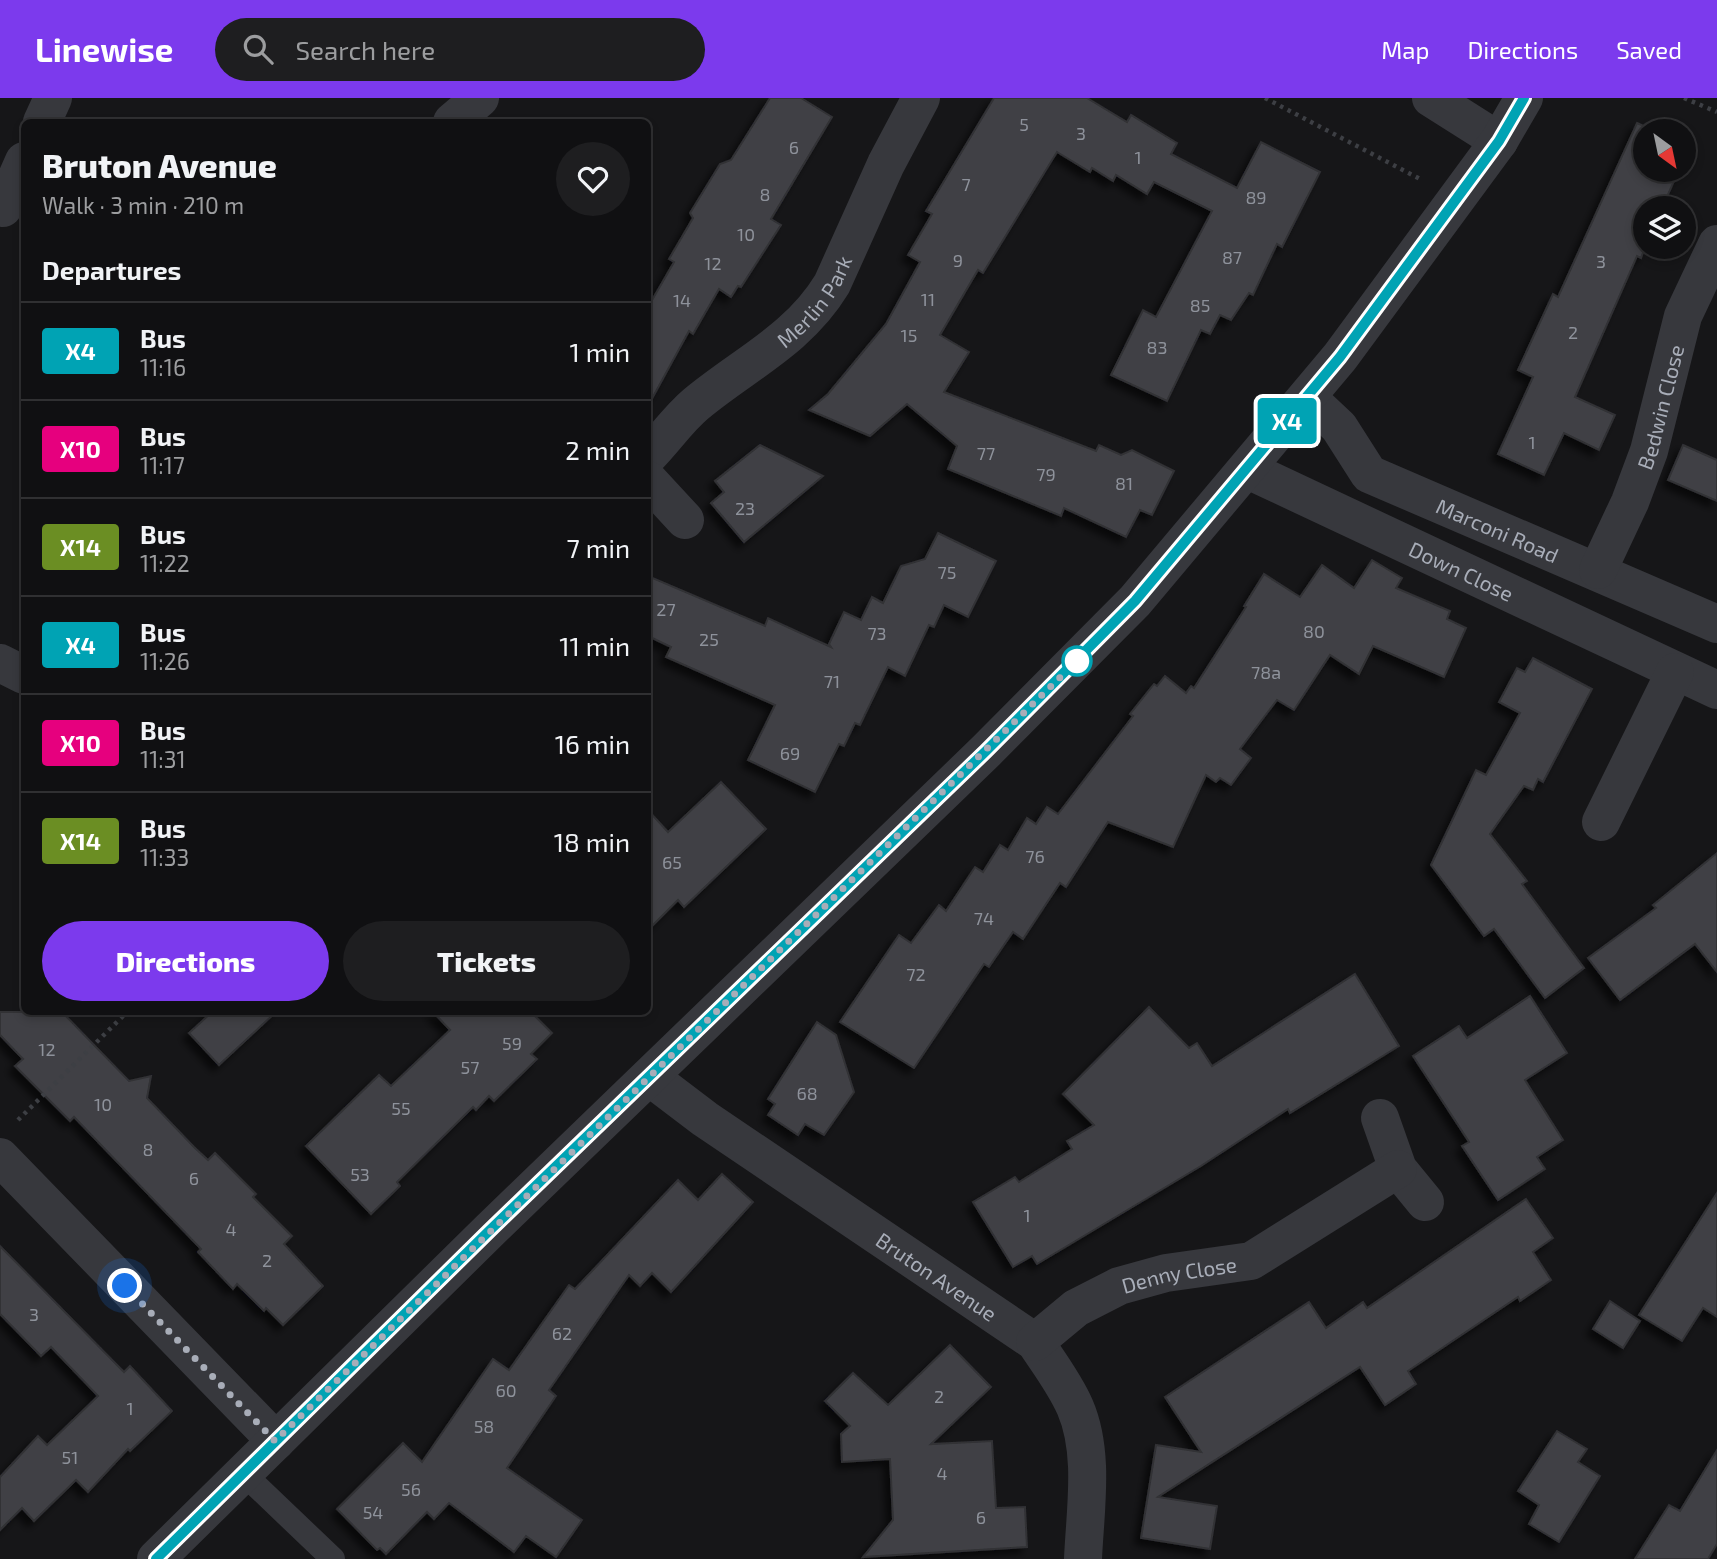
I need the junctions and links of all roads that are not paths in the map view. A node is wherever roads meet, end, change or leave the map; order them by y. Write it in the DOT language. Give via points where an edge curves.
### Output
graph roads {
  1 [pos="53,98"];
  2 [pos="480,98"];
  3 [pos="921,98"];
  4 [pos="1432,98"];
  5 [pos="1524,98"];
  6 [pos="43,119"];
  7 [pos="456,119"];
  8 [pos="1499,141"];
  9 [pos="21,170"];
  10 [pos="9,208"];
  11 [pos="1717,244"];
  12 [pos="1307,397"];
  13 [pos="651,453"];
  14 [pos="1248,470"];
  15 [pos="651,483"];
  16 [pos="685,520"];
  17 [pos="1598,570"];
  18 [pos="1717,624"];
  19 [pos="0,663"];
  20 [pos="1675,673"];
  21 [pos="21,674"];
  22 [pos="1717,690"];
  23 [pos="1601,822"];
  24 [pos="652,1078"];
  25 [pos="1380,1118"];
  26 [pos="5,1143"];
  27 [pos="1398,1169"];
  28 [pos="1425,1202"];
  29 [pos="1035,1342"];
  30 [pos="275,1441"];
  31 [pos="243,1473"];
  32 [pos="156,1559"];
  33 [pos="333,1559"];
  34 [pos="1083,1559"];
  1 -- 6 [label="street"];
  2 -- 7 [label="street"];
  3 -- 13 [label="street, Merlin Park" via="821,302 793,333 688,411"];
  4 -- 8 [label="street"];
  5 -- 8 [label="street"];
  8 -- 12 [label="street"];
  9 -- 10 [label="street"];
  11 -- 17 [label="street, Bedwin Close" via="1678,329 1656,426 1635,489"];
  12 -- 14 [label="street"];
  12 -- 17 [label="street, Marconi Road" via="1339,427 1369,474"];
  14 -- 20 [label="street, Down Close"];
  14 -- 24 [label="street" via="1110,627"];
  15 -- 16 [label="street"];
  17 -- 18 [label="street, Marconi Road"];
  19 -- 21 [label="street"];
  20 -- 22 [label="street, Down Close"];
  20 -- 23 [label="street"];
  24 -- 29 [label="street, Bruton Avenue" via="705,1119"];
  24 -- 30 [label="street"];
  25 -- 27 [label="street"];
  26 -- 30 [label="street"];
  27 -- 28 [label="street"];
  27 -- 29 [label="street, Denny Close" via="1251,1261 1166,1273 1119,1286 1076,1308"];
  29 -- 34 [label="street, Bruton Avenue" via="1080,1419 1086,1484"];
  30 -- 31 [label="street"];
  31 -- 32 [label="street"];
  31 -- 33 [label="lane"];
}
